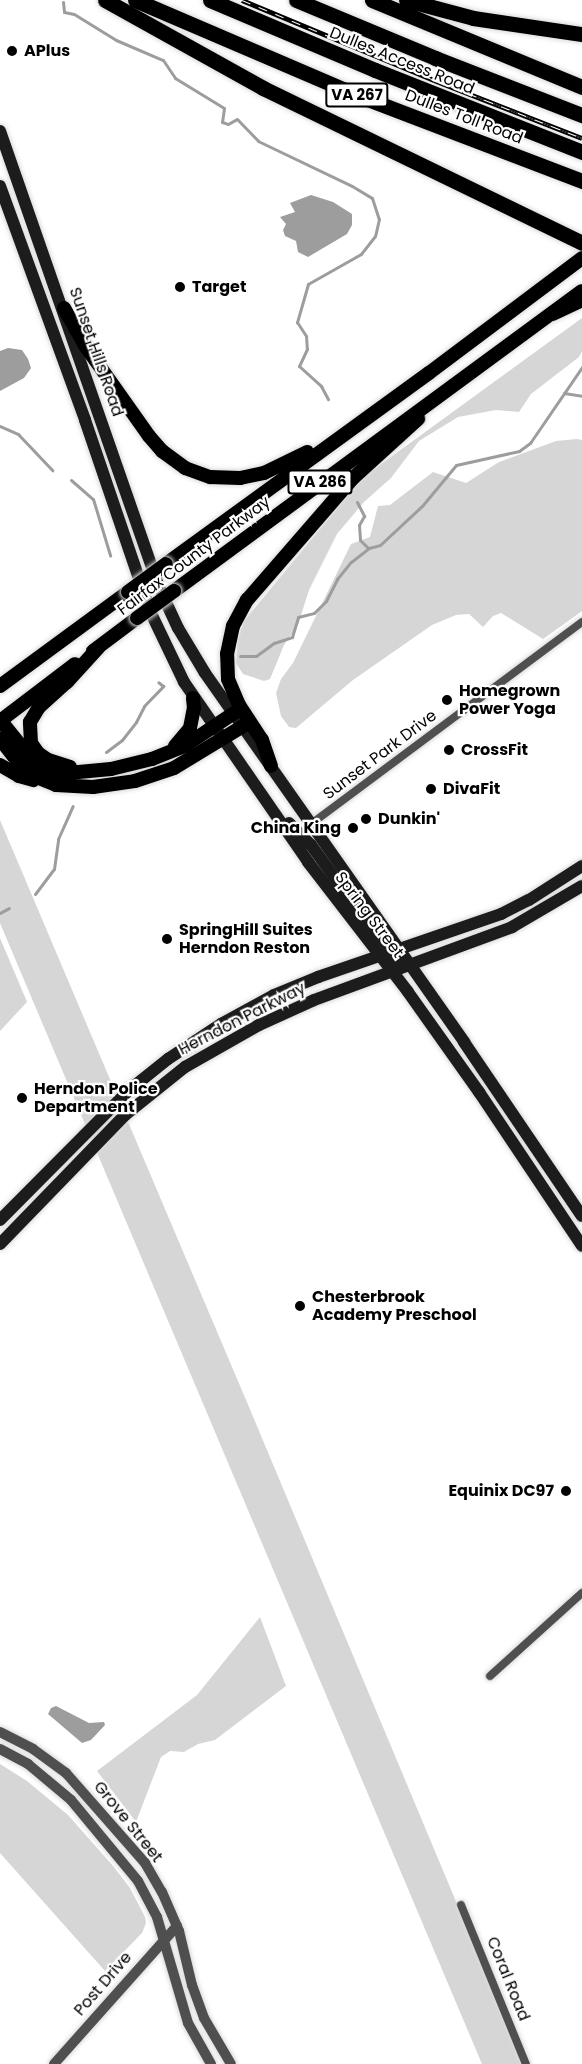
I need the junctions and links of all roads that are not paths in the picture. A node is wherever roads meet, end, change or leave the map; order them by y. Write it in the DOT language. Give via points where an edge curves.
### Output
graph roads {
  1 [pos="105,0"];
  2 [pos="135,0"];
  3 [pos="210,0"];
  4 [pos="296,0"];
  5 [pos="372,0"];
  6 [pos="406,0"];
  7 [pos="582,34"];
  8 [pos="582,87"];
  9 [pos="582,115"];
  10 [pos="0,131"];
  11 [pos="582,152"];
  12 [pos="582,181"];
  13 [pos="0,186"];
  14 [pos="582,243"];
  15 [pos="582,258"];
  16 [pos="582,291"];
  17 [pos="582,299"];
  18 [pos="64,308"];
  19 [pos="552,313"];
  20 [pos="448,389"];
  21 [pos="351,429"];
  22 [pos="158,585"];
  23 [pos="145,595"];
  24 [pos="582,622"];
  25 [pos="99,647"];
  26 [pos="0,686"];
  27 [pos="193,698"];
  28 [pos="234,713"];
  29 [pos="0,720"];
  30 [pos="243,726"];
  31 [pos="214,727"];
  32 [pos="0,739"];
  33 [pos="224,740"];
  34 [pos="163,755"];
  35 [pos="0,765"];
  36 [pos="271,766"];
  37 [pos="90,771"];
  38 [pos="41,780"];
  39 [pos="311,824"];
  40 [pos="582,866"];
  41 [pos="582,886"];
  42 [pos="389,952"];
  43 [pos="401,967"];
  44 [pos="582,1216"];
  45 [pos="0,1221"];
  46 [pos="0,1244"];
  47 [pos="582,1246"];
  48 [pos="582,1593"];
  49 [pos="490,1676"];
  50 [pos="0,1732"];
  51 [pos="0,1749"];
  52 [pos="461,1905"];
  53 [pos="177,1926"];
  54 [pos="164,1938"];
  55 [pos="54,2064"];
  56 [pos="211,2064"];
  57 [pos="231,2064"];
  58 [pos="526,2064"];
  1 -- 14 [label="highway" via="263,88"];
  2 -- 12 [label="highway, Dulles Toll Road / VA 267" via="339,88"];
  3 -- 11 [label="highway, Dulles Access Road"];
  4 -- 9 [label="highway, Dulles Access Road"];
  5 -- 8 [label="highway"];
  6 -- 7 [label="highway" via="473,18"];
  10 -- 18 [label="main road, Sunset Hills Road"];
  13 -- 23 [label="main road, Sunset Hills Road"];
  15 -- 21 [label="highway, Fairfax County Parkway / VA 286"];
  16 -- 19 [label="highway, Fairfax County Parkway / VA 286"];
  17 -- 19 [label="highway"];
  18 -- 21 [label="highway" via="86,347 155,444 193,472 220,478 255,476"];
  18 -- 22 [label="main road, Sunset Hills Road"];
  19 -- 20 [label="highway, Fairfax County Parkway / VA 286"];
  20 -- 25 [label="highway, Fairfax County Parkway / VA 286, bridge"];
  20 -- 36 [label="highway" via="352,478 253,592 236,618 228,644 228,679 239,705 262,740"];
  21 -- 26 [label="highway, Fairfax County Parkway / VA 286, bridge"];
  22 -- 28 [label="main road, Spring Street" via="186,643"];
  23 -- 27 [label="main road, Spring Street" via="162,639"];
  24 -- 39 [label="street, Sunset Park Drive"];
  25 -- 29 [label="highway, Fairfax County Parkway / VA 286"];
  25 -- 37 [label="highway" via="39,706 29,728 31,743 42,757"];
  27 -- 31 [label="main road, Spring Street"];
  27 -- 34 [label="highway" via="188,732"];
  28 -- 30 [label="main road, Spring Street"];
  28 -- 31 [label="highway"];
  29 -- 37 [label="highway" via="39,766 56,773"];
  30 -- 33 [label="highway"];
  30 -- 36 [label="main road, Spring Street"];
  31 -- 33 [label="main road, Spring Street"];
  31 -- 34 [label="highway"];
  32 -- 38 [label="highway" via="25,771"];
  33 -- 38 [label="highway" via="174,768 121,784 77,787"];
  33 -- 42 [label="main road, Spring Street" via="269,803"];
  34 -- 37 [label="highway" via="124,767"];
  35 -- 38 [label="highway" via="24,778"];
  36 -- 39 [label="main road, Spring Street"];
  39 -- 42 [label="main road, Spring Street"];
  40 -- 42 [label="main road, Herndon Parkway" via="501,914"];
  41 -- 43 [label="main road, Herndon Parkway" via="512,927"];
  42 -- 43 [label="main road, Spring Street"];
  42 -- 43 [label="main road, Spring Street"];
  42 -- 45 [label="main road, Herndon Parkway" via="274,995 183,1048 116,1102"];
  43 -- 44 [label="main road, Spring Street"];
  43 -- 46 [label="main road, Herndon Parkway" via="282,1014 174,1074 99,1140"];
  43 -- 47 [label="main road, Spring Street"];
  48 -- 49 [label="street"];
  50 -- 53 [label="street, Grove Street" via="33,1749 78,1785 145,1863"];
  51 -- 54 [label="street, Grove Street" via="42,1775 82,1812 138,1881"];
  52 -- 58 [label="street, Coral Road"];
  53 -- 54 [label="street, Post Drive"];
  53 -- 57 [label="street, Grove Street" via="197,2000 210,2032"];
  54 -- 55 [label="street, Post Drive"];
  54 -- 56 [label="street, Grove Street" via="188,2023"];
}
